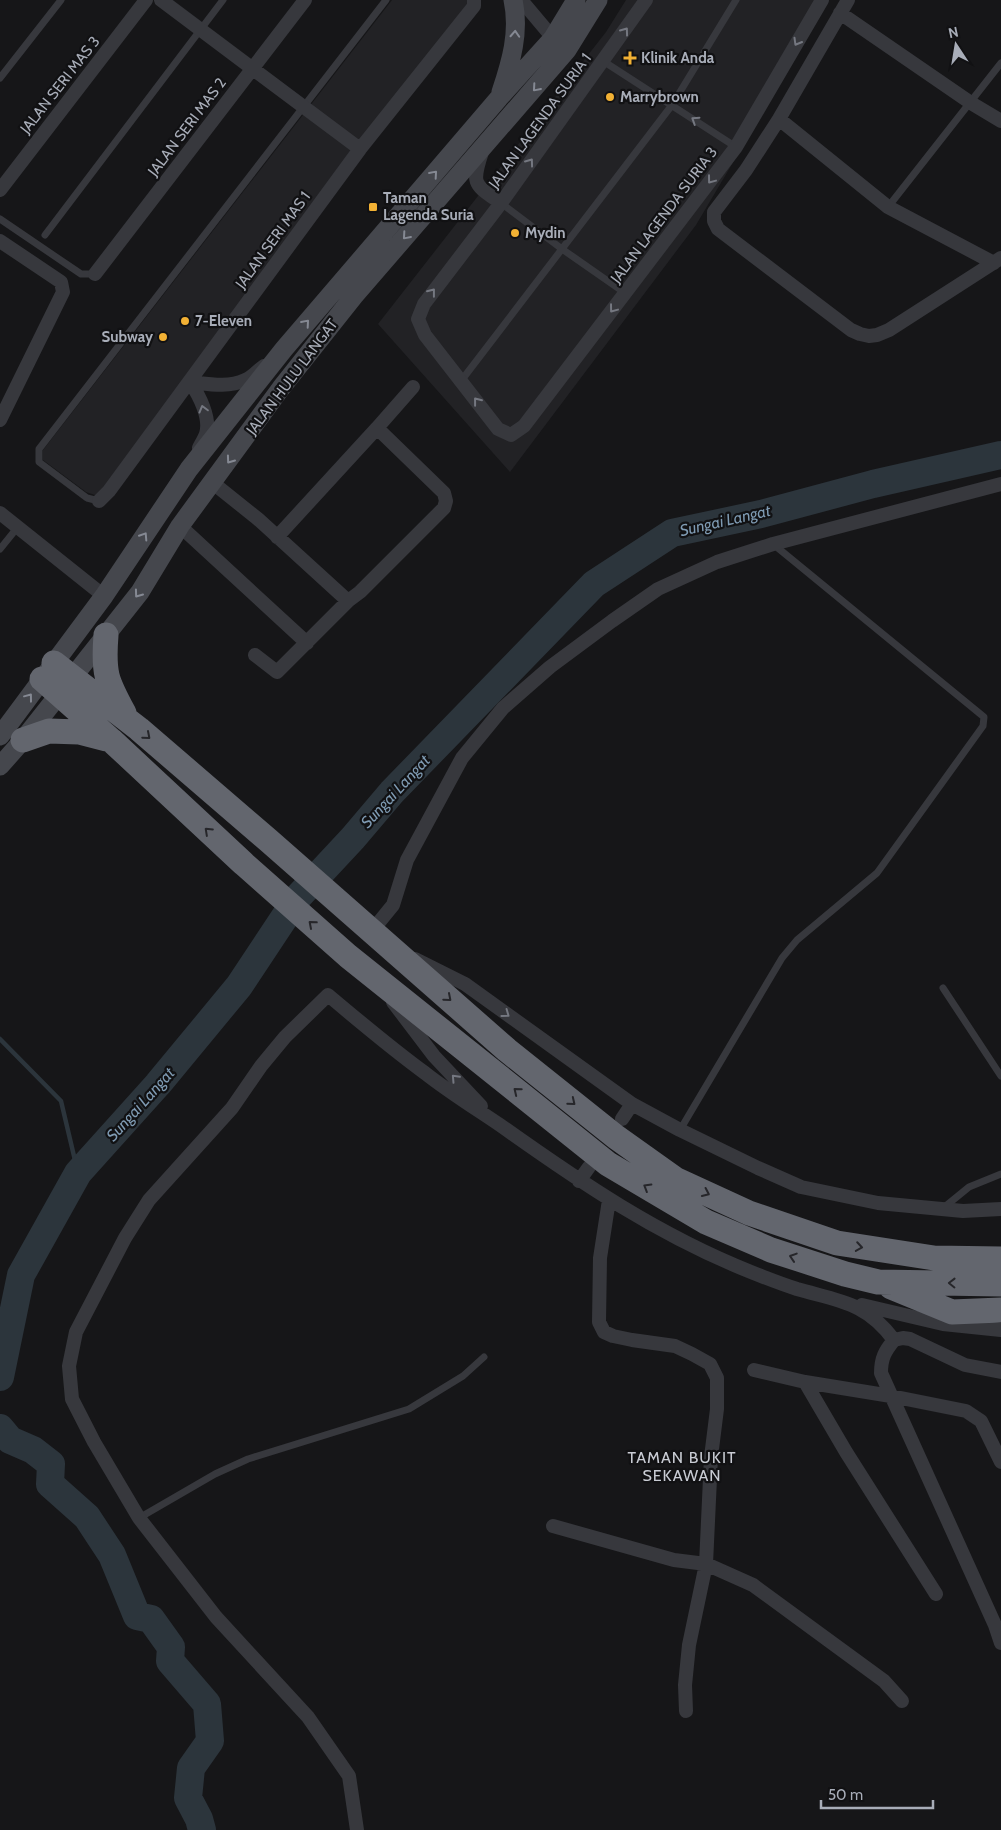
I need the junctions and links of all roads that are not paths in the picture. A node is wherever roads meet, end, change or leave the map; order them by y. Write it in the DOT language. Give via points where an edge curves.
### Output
graph roads {
  1 [pos="61,0"];
  2 [pos="146,0"];
  3 [pos="161,0"];
  4 [pos="223,0"];
  5 [pos="305,0"];
  6 [pos="386,0"];
  7 [pos="474,0"];
  8 [pos="513,0"];
  9 [pos="521,0"];
  10 [pos="576,0"];
  11 [pos="598,0"];
  12 [pos="646,0"];
  13 [pos="736,0"];
  14 [pos="822,0"];
  15 [pos="848,0"];
  16 [pos="840,13"];
  17 [pos="201,30"];
  18 [pos="553,38"];
  19 [pos="567,50"];
  20 [pos="603,61"];
  21 [pos="1001,63"];
  22 [pos="253,68"];
  23 [pos="0,78"];
  24 [pos="499,98"];
  25 [pos="971,103"];
  26 [pos="672,106"];
  27 [pos="304,107"];
  28 [pos="779,119"];
  29 [pos="1001,121"];
  30 [pos="736,146"];
  31 [pos="360,148"];
  32 [pos="482,149"];
  33 [pos="0,190"];
  34 [pos="501,203"];
  35 [pos="888,206"];
  36 [pos="0,219"];
  37 [pos="45,235"];
  38 [pos="0,241"];
  39 [pos="562,250"];
  40 [pos="998,260"];
  41 [pos="95,274"];
  42 [pos="625,293"];
  43 [pos="284,349"];
  44 [pos="190,382"];
  45 [pos="461,382"];
  46 [pos="413,387"];
  47 [pos="0,420"];
  48 [pos="377,428"];
  49 [pos="189,469"];
  50 [pos="213,483"];
  51 [pos="1001,484"];
  52 [pos="99,501"];
  53 [pos="0,513"];
  54 [pos="180,526"];
  55 [pos="17,528"];
  56 [pos="277,537"];
  57 [pos="773,544"];
  58 [pos="0,549"];
  59 [pos="104,596"];
  60 [pos="348,601"];
  61 [pos="106,635"];
  62 [pos="307,643"];
  63 [pos="255,654"];
  64 [pos="57,678"];
  65 [pos="127,720"];
  66 [pos="12,738"];
  67 [pos="111,740"];
  68 [pos="0,766"];
  69 [pos="373,932"];
  70 [pos="373,976"];
  71 [pos="943,988"];
  72 [pos="1001,1076"];
  73 [pos="632,1104"];
  74 [pos="622,1119"];
  75 [pos="501,1126"];
  76 [pos="680,1130"];
  77 [pos="589,1167"];
  78 [pos="1001,1174"];
  79 [pos="579,1181"];
  80 [pos="609,1200"];
  81 [pos="941,1209"];
  82 [pos="1001,1209"];
  83 [pos="1001,1259"];
  84 [pos="878,1282"];
  85 [pos="1001,1284"];
  86 [pos="796,1289"];
  87 [pos="1001,1310"];
  88 [pos="1001,1330"];
  89 [pos="894,1340"];
  90 [pos="484,1356"];
  91 [pos="754,1370"];
  92 [pos="1001,1372"];
  93 [pos="805,1382"];
  94 [pos="891,1396"];
  95 [pos="1001,1462"];
  96 [pos="139,1518"];
  97 [pos="554,1526"];
  98 [pos="706,1564"];
  99 [pos="936,1594"];
  100 [pos="1001,1643"];
  101 [pos="902,1701"];
  102 [pos="686,1711"];
  103 [pos="357,1830"];
  1 -- 23 [label="lane"];
  2 -- 33 [label="street, JALAN SERI MAS 3"];
  3 -- 17 [label="street"];
  4 -- 17 [label="lane"];
  5 -- 22 [label="street, JALAN SERI MAS 2"];
  6 -- 27 [label="lane"];
  7 -- 31 [label="street, JALAN SERI MAS 1" via="474,6"];
  24 -- 8 [label="main road, one-way" via="513,54 516,33"];
  9 -- 18 [label="street"];
  10 -- 18 [label="main road, JALAN HULU LANGAT"];
  11 -- 19 [label="main road, JALAN HULU LANGAT"];
  20 -- 12 [label="street, JALAN LAGENDA SURIA 1, one-way"];
  13 -- 26 [label="lane"];
  14 -- 30 [label="street, JALAN LAGENDA SURIA 3, one-way"];
  15 -- 16 [label="street"];
  16 -- 25 [label="street"];
  16 -- 28 [label="street"];
  17 -- 22 [label="street"];
  17 -- 37 [label="lane"];
  18 -- 19 [label="street"];
  18 -- 24 [label="main road, JALAN HULU LANGAT"];
  19 -- 32 [label="main road, JALAN HULU LANGAT, one-way"];
  20 -- 26 [label="lane"];
  34 -- 20 [label="street, JALAN LAGENDA SURIA 1, one-way"];
  21 -- 25 [label="lane"];
  22 -- 27 [label="street"];
  22 -- 41 [label="street, JALAN SERI MAS 2"];
  43 -- 24 [label="main road, JALAN HULU LANGAT, one-way"];
  25 -- 29 [label="street"];
  25 -- 35 [label="lane"];
  30 -- 26 [label="lane, one-way"];
  26 -- 39 [label="lane"];
  27 -- 31 [label="street"];
  27 -- 52 [label="lane" via="39,449 39,462 87,498"];
  28 -- 35 [label="street"];
  28 -- 40 [label="street" via="714,212 714,221 718,229 836,320 860,334 877,335"];
  30 -- 42 [label="street, JALAN LAGENDA SURIA 3, one-way"];
  31 -- 44 [label="street, JALAN SERI MAS 1"];
  32 -- 34 [label="street" via="476,183"];
  32 -- 50 [label="main road, JALAN HULU LANGAT, one-way" via="354,296 281,388"];
  34 -- 39 [label="lane"];
  45 -- 34 [label="street, JALAN LAGENDA SURIA 1, one-way" via="425,335 418,319 424,304"];
  35 -- 40 [label="street"];
  36 -- 41 [label="lane" via="80,274"];
  38 -- 47 [label="street" via="61,282 63,292"];
  39 -- 42 [label="lane"];
  39 -- 45 [label="lane"];
  42 -- 45 [label="street, JALAN LAGENDA SURIA 3, one-way" via="524,426 511,434 498,428"];
  43 -- 44 [label="street" via="246,380 227,385"];
  43 -- 49 [label="main road, JALAN HULU LANGAT"];
  49 -- 44 [label="street, one-way" via="206,432 205,411"];
  44 -- 52 [label="street, JALAN SERI MAS 1"];
  46 -- 48 [label="street"];
  48 -- 56 [label="street"];
  48 -- 60 [label="street" via="444,493 446,501 444,508"];
  59 -- 49 [label="main road, JALAN HULU LANGAT, one-way"];
  50 -- 54 [label="main road, JALAN HULU LANGAT"];
  50 -- 56 [label="street"];
  51 -- 57 [label="street"];
  53 -- 55 [label="street"];
  54 -- 61 [label="main road, JALAN HULU LANGAT, one-way" via="140,592"];
  54 -- 62 [label="street"];
  55 -- 58 [label="lane"];
  55 -- 59 [label="street"];
  56 -- 60 [label="street"];
  57 -- 69 [label="street" via="716,562 658,588 550,667 502,708 462,758 407,860 394,905"];
  57 -- 76 [label="lane" via="984,717 983,726 877,873 797,940 782,958"];
  59 -- 64 [label="main road, JALAN HULU LANGAT"];
  60 -- 62 [label="street"];
  61 -- 64 [label="main road, JALAN HULU LANGAT"];
  61 -- 65 [label="highway" via="104,665 109,686"];
  62 -- 63 [label="street" via="277,672"];
  64 -- 65 [label="highway"];
  64 -- 66 [label="main road, JALAN HULU LANGAT"];
  64 -- 67 [label="highway"];
  65 -- 69 [label="highway, one-way"];
  66 -- 67 [label="highway" via="49,731 79,732"];
  66 -- 68 [label="main road, JALAN HULU LANGAT"];
  70 -- 67 [label="highway, one-way" via="244,864"];
  69 -- 73 [label="street, one-way" via="465,984"];
  69 -- 83 [label="highway, one-way" via="507,1050 674,1179 749,1213 837,1244 934,1258"];
  75 -- 70 [label="street, one-way" via="434,1056"];
  84 -- 70 [label="highway, one-way" via="771,1250 706,1222 608,1164"];
  71 -- 72 [label="lane"];
  73 -- 74 [label="street"];
  73 -- 76 [label="street"];
  75 -- 79 [label="street"];
  75 -- 96 [label="street" via="426,1074 328,995 285,1037 232,1108 149,1200 125,1238 76,1332 69,1366 72,1399"];
  76 -- 81 [label="street" via="801,1187 878,1203"];
  77 -- 79 [label="street"];
  78 -- 81 [label="lane" via="969,1186"];
  79 -- 80 [label="street"];
  80 -- 86 [label="street" via="642,1221 700,1249"];
  80 -- 98 [label="street" via="600,1258 599,1322 604,1332 675,1346 710,1364 717,1378 718,1408 711,1457"];
  81 -- 82 [label="street"];
  85 -- 84 [label="highway, one-way"];
  84 -- 87 [label="highway" via="952,1312"];
  86 -- 88 [label="street" via="943,1324"];
  86 -- 89 [label="street" via="855,1305 885,1327"];
  89 -- 92 [label="street" via="910,1339 965,1365"];
  89 -- 94 [label="street" via="881,1362 881,1373"];
  90 -- 96 [label="lane" via="463,1376 409,1409 248,1459 214,1474"];
  91 -- 93 [label="street"];
  93 -- 94 [label="street"];
  93 -- 99 [label="street"];
  94 -- 95 [label="street" via="966,1411 981,1421"];
  94 -- 100 [label="street" via="996,1625"];
  96 -- 103 [label="street" via="216,1617 313,1724 349,1776"];
  97 -- 98 [label="street" via="674,1560"];
  98 -- 101 [label="street" via="753,1585 884,1681"];
  98 -- 102 [label="street" via="689,1645"];
}
